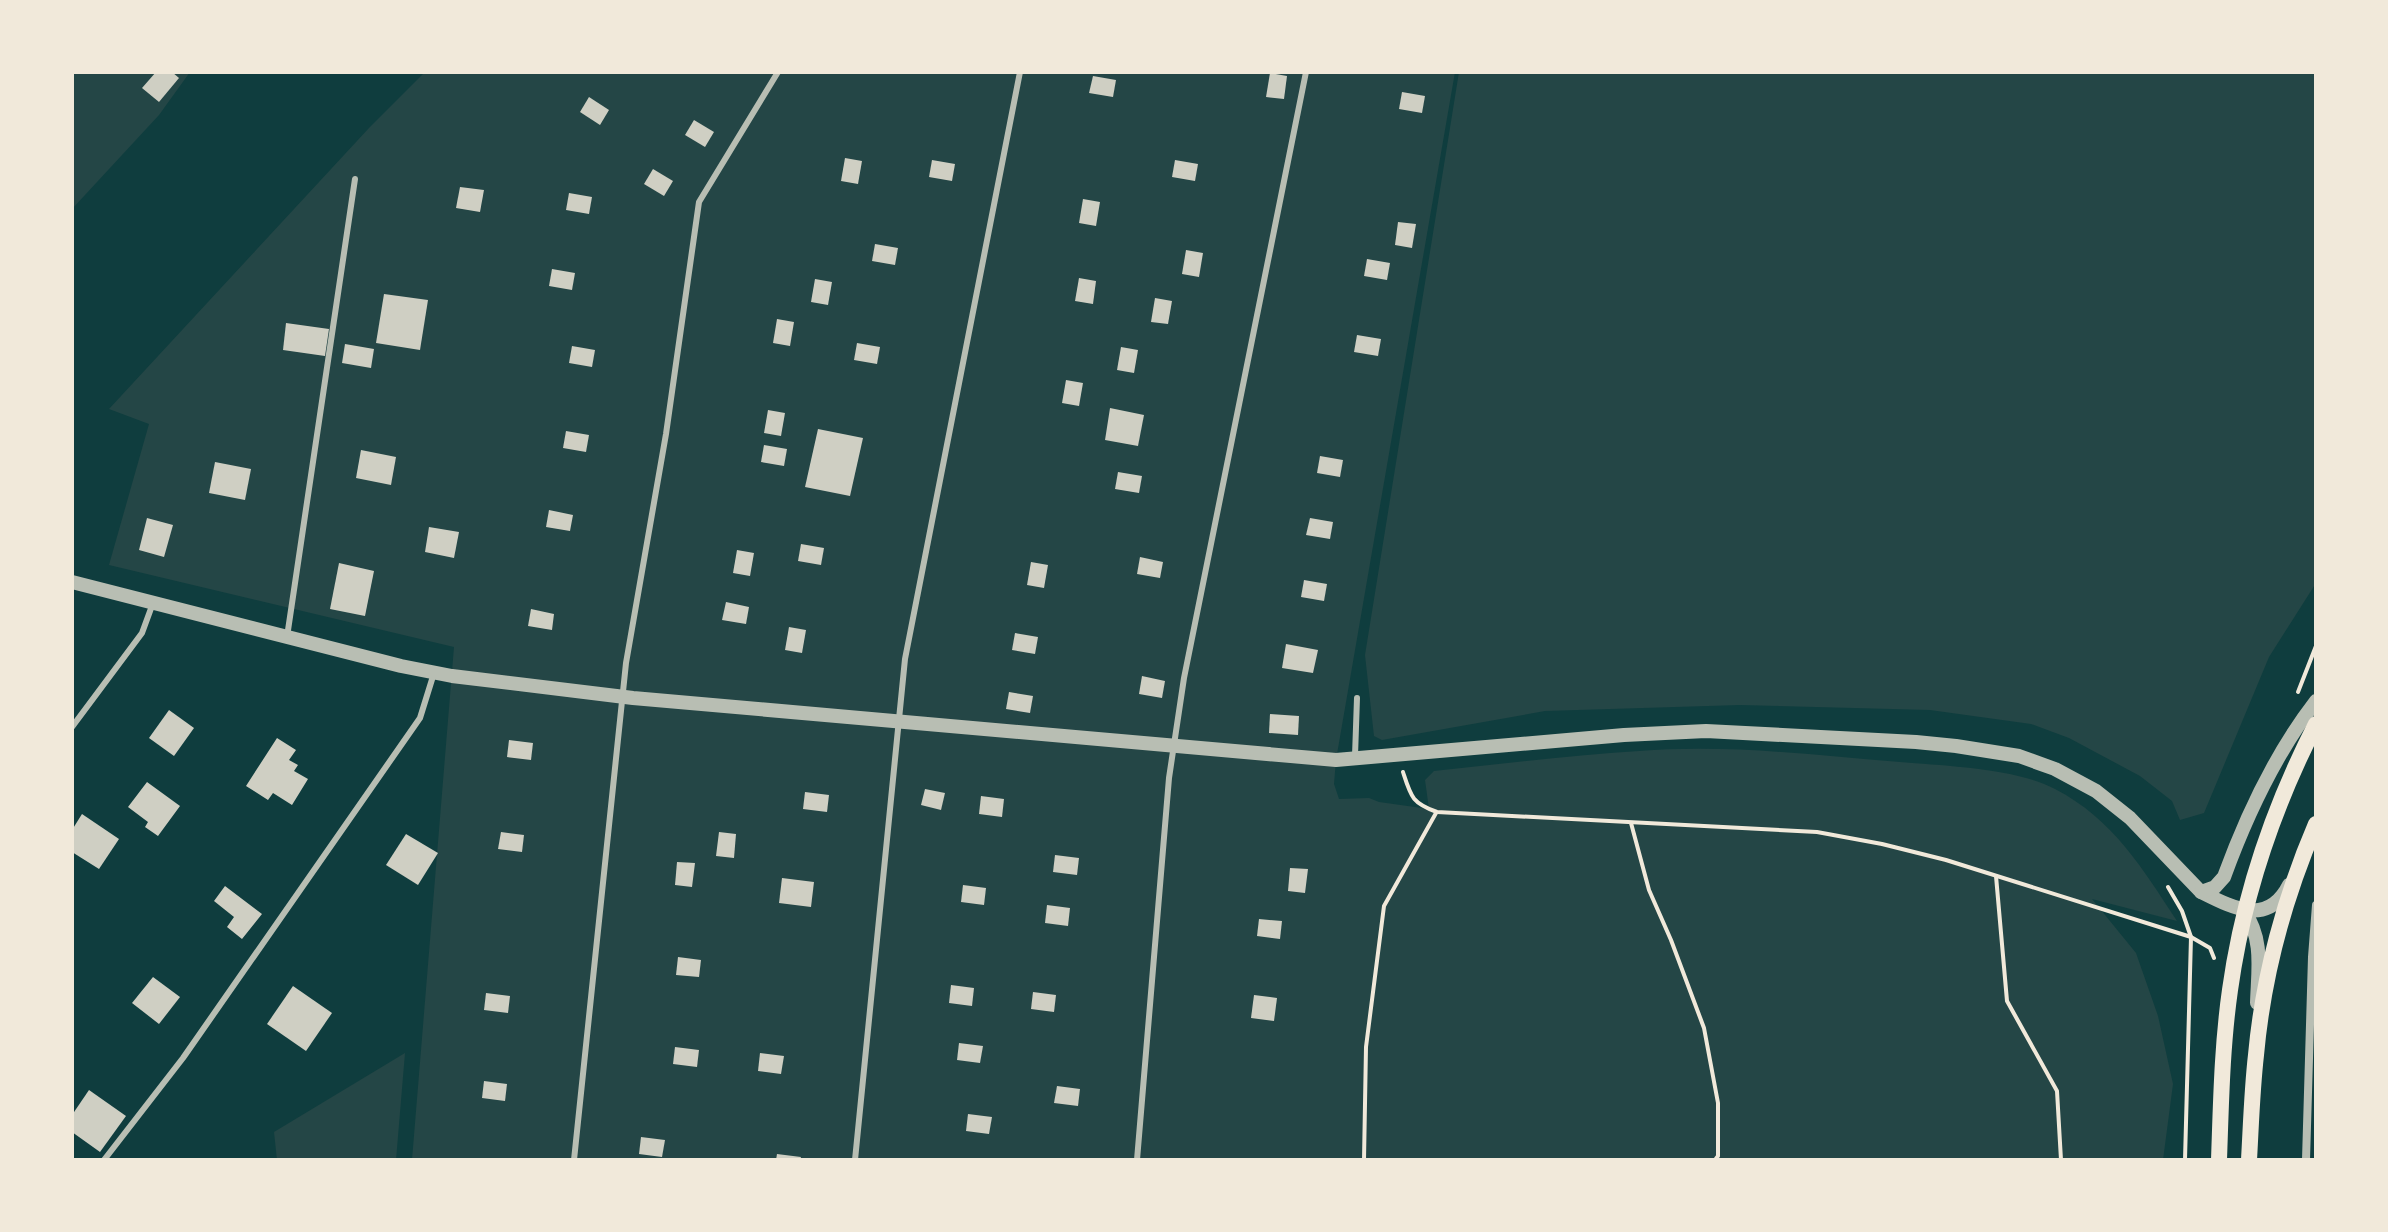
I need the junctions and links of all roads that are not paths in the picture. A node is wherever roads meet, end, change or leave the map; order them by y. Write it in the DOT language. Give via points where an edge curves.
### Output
graph roads {
  1 [pos="778,72"];
  2 [pos="1020,72"];
  3 [pos="1306,72"];
  4 [pos="355,179"];
  5 [pos="72,582"];
  6 [pos="153,603"];
  7 [pos="287,637"];
  8 [pos="434,673"];
  9 [pos="623,697"];
  10 [pos="1357,698"];
  11 [pos="2316,701"];
  12 [pos="901,720"];
  13 [pos="2316,724"];
  14 [pos="72,727"];
  15 [pos="1175,744"];
  16 [pos="1355,760"];
  17 [pos="2316,824"];
  18 [pos="2298,865"];
  19 [pos="2201,892"];
  20 [pos="2316,905"];
  21 [pos="2244,911"];
  22 [pos="2313,1018"];
  23 [pos="2256,1053"];
  24 [pos="2306,1114"];
  25 [pos="2316,1114"];
  26 [pos="104,1160"];
  27 [pos="574,1160"];
  28 [pos="855,1160"];
  29 [pos="1137,1160"];
  30 [pos="2219,1160"];
  31 [pos="2249,1160"];
  32 [pos="2306,1160"];
  1 -- 9 [label="lane" via="699,202"];
  2 -- 12 [label="lane" via="905,659"];
  3 -- 15 [label="lane"];
  4 -- 7 [label="lane"];
  5 -- 6 [label="street"];
  6 -- 7 [label="street"];
  6 -- 14 [label="lane" via="142,633"];
  7 -- 8 [label="street"];
  8 -- 9 [label="street"];
  8 -- 26 [label="lane" via="420,718 200,1034"];
  9 -- 12 [label="street"];
  9 -- 27 [label="lane"];
  10 -- 16 [label="lane"];
  11 -- 19 [label="street" via="2281,749 2224,877"];
  12 -- 15 [label="street"];
  12 -- 28 [label="lane"];
  13 -- 21 [label="main road" via="2273,818"];
  15 -- 16 [label="street"];
  15 -- 29 [label="lane"];
  16 -- 19 [label="street" via="1706,731 1916,742 1996,752 2055,769 2096,791 2130,818"];
  17 -- 18 [label="main road"];
  18 -- 21 [label="street" via="2276,904"];
  18 -- 23 [label="main road"];
  19 -- 21 [label="street"];
  20 -- 22 [label="street"];
  21 -- 23 [label="street" via="2259,946"];
  21 -- 30 [label="main road" via="2230,991"];
  22 -- 24 [label="street"];
  23 -- 31 [label="main road"];
  24 -- 25 [label="lane"];
  24 -- 32 [label="street"];
}
